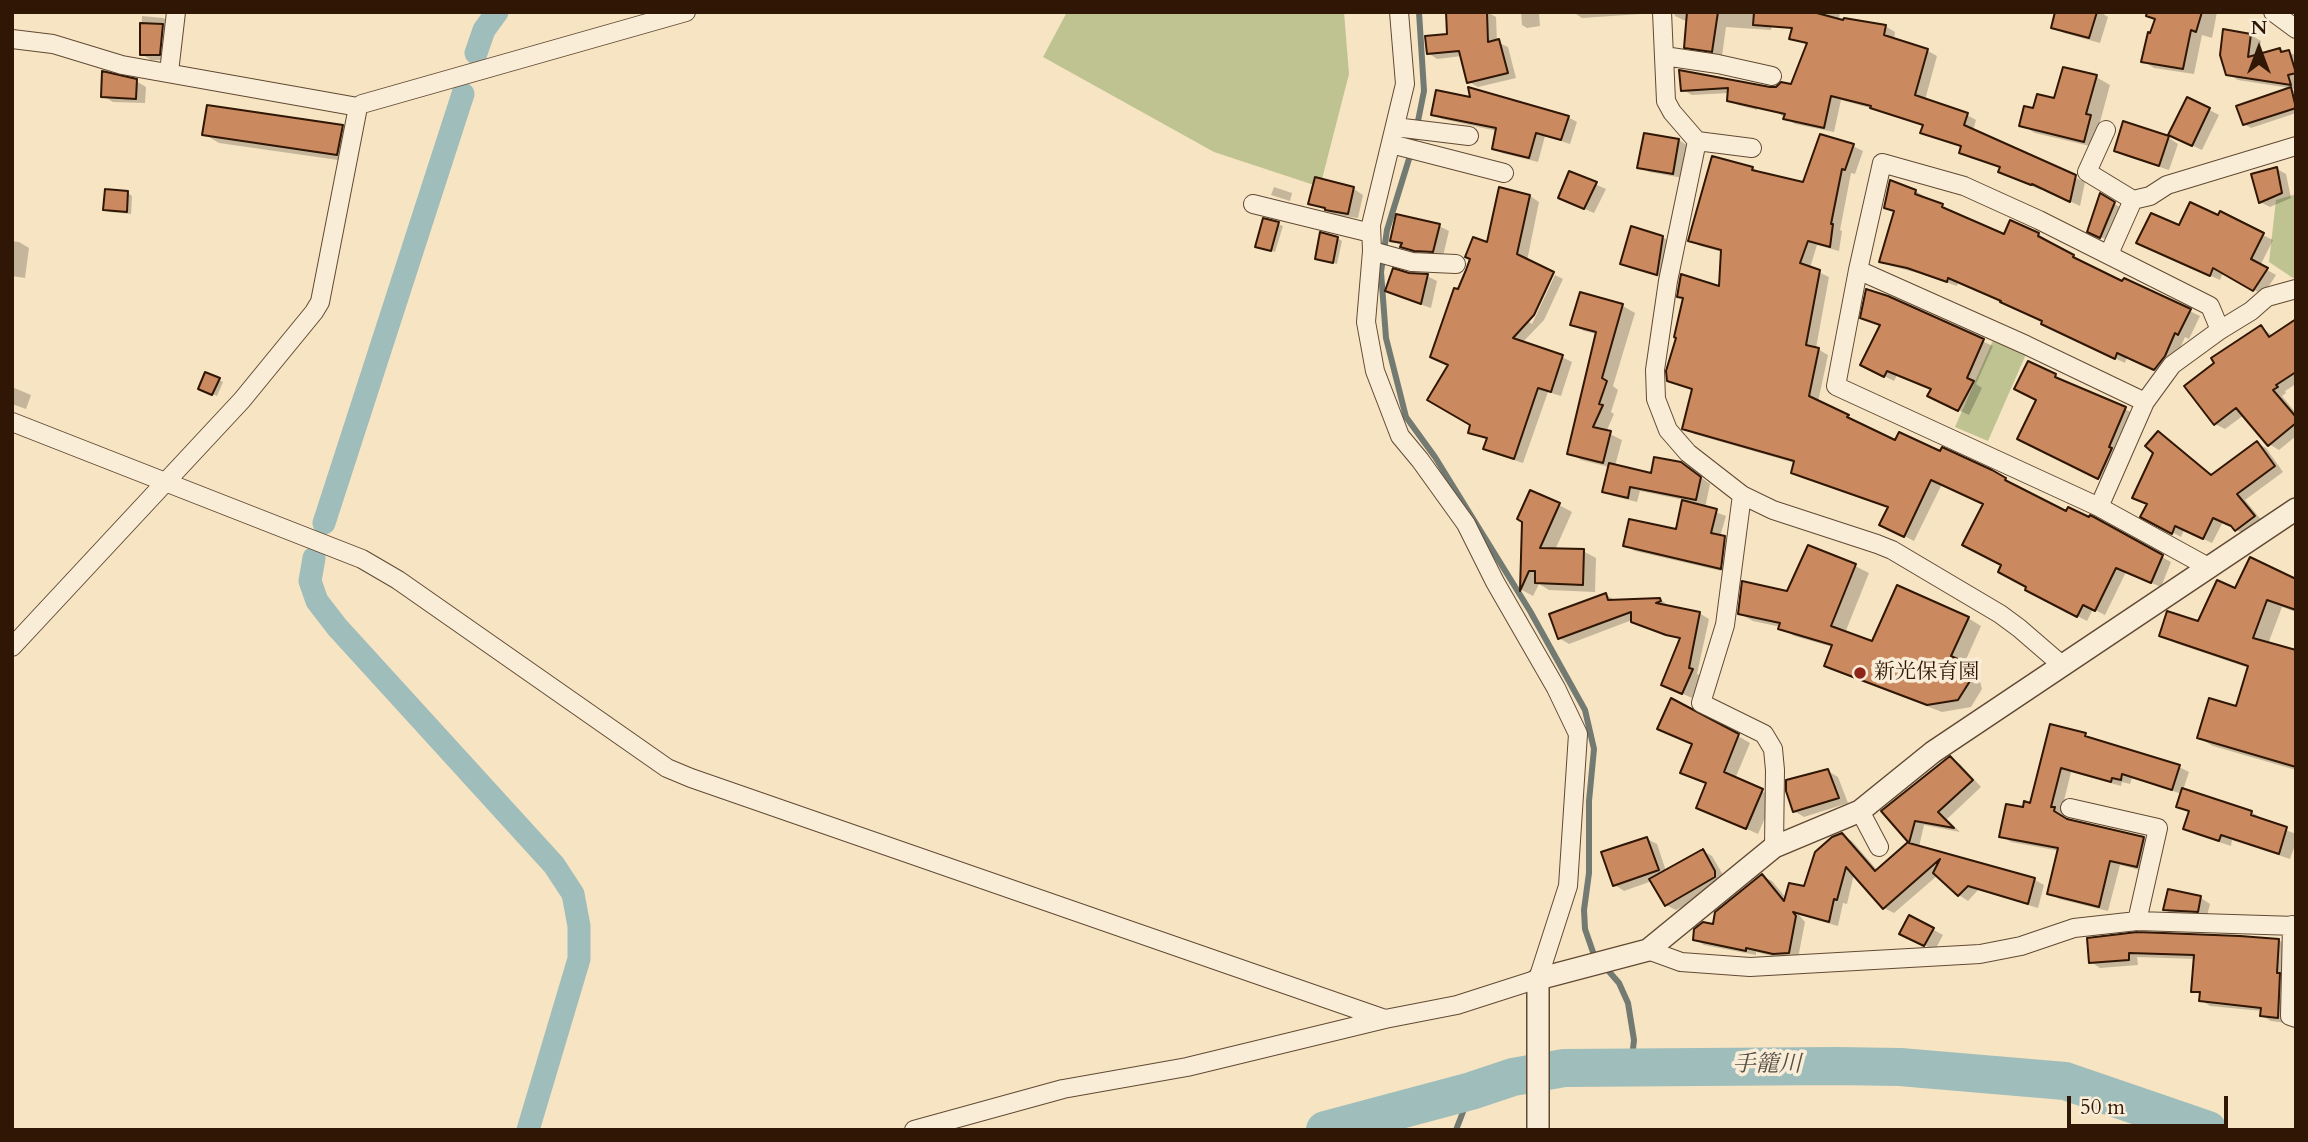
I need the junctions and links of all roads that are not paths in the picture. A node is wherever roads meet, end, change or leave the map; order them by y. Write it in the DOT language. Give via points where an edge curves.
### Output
graph roads {
  1 [pos="176,12"];
  2 [pos="687,12"];
  3 [pos="1399,12"];
  4 [pos="1662,12"];
  5 [pos="2273,12"];
  6 [pos="2296,29"];
  7 [pos="12,38"];
  8 [pos="1664,56"];
  9 [pos="169,72"];
  10 [pos="1772,76"];
  11 [pos="359,107"];
  12 [pos="2106,130"];
  13 [pos="1396,136"];
  14 [pos="1469,136"];
  15 [pos="1697,141"];
  16 [pos="2296,146"];
  17 [pos="1752,148"];
  18 [pos="1504,173"];
  19 [pos="2133,200"];
  20 [pos="1253,204"];
  21 [pos="1371,242"];
  22 [pos="2111,255"];
  23 [pos="1456,264"];
  24 [pos="1858,270"];
  25 [pos="2296,289"];
  26 [pos="2220,330"];
  27 [pos="2145,402"];
  28 [pos="12,422"];
  29 [pos="166,483"];
  30 [pos="1742,495"];
  31 [pos="2099,506"];
  32 [pos="2296,509"];
  33 [pos="2210,568"];
  34 [pos="12,647"];
  35 [pos="2063,666"];
  36 [pos="2070,808"];
  37 [pos="1860,811"];
  38 [pos="1774,847"];
  39 [pos="1879,847"];
  40 [pos="2137,921"];
  41 [pos="2294,926"];
  42 [pos="1648,950"];
  43 [pos="1538,979"];
  44 [pos="2296,1018"];
  45 [pos="1385,1019"];
  46 [pos="914,1130"];
  47 [pos="1538,1130"];
  1 -- 9 [label="street"];
  2 -- 11 [label="street"];
  3 -- 13 [label="street" via="1405,84"];
  4 -- 8 [label="street"];
  5 -- 6 [label="street"];
  7 -- 9 [label="street"];
  8 -- 10 [label="street"];
  8 -- 15 [label="street" via="1668,107"];
  9 -- 11 [label="street"];
  11 -- 29 [label="street" via="320,302 242,400"];
  12 -- 19 [label="street" via="2087,173"];
  13 -- 14 [label="street" via="1430,131"];
  13 -- 18 [label="street" via="1426,153"];
  13 -- 21 [label="street"];
  15 -- 17 [label="street"];
  15 -- 30 [label="street" via="1668,281 1654,390 1672,436"];
  16 -- 19 [label="street" via="2167,185"];
  19 -- 22 [label="street"];
  20 -- 21 [label="street"];
  21 -- 23 [label="street" via="1412,262"];
  21 -- 43 [label="street" via="1366,322 1375,371 1400,436 1466,524 1578,734 1568,886"];
  22 -- 24 [label="street" via="1964,186 1882,163"];
  22 -- 26 [label="street" via="2210,306"];
  24 -- 27 [label="street"];
  24 -- 31 [label="street" via="1836,386"];
  25 -- 26 [label="street" via="2267,297"];
  26 -- 27 [label="street" via="2172,365"];
  27 -- 31 [label="street"];
  28 -- 29 [label="street"];
  29 -- 34 [label="street"];
  29 -- 45 [label="street" via="362,559 667,768"];
  30 -- 35 [label="street" via="1892,550 2000,614"];
  30 -- 38 [label="street" via="1725,625 1701,704 1764,734 1773,749"];
  31 -- 33 [label="street"];
  32 -- 33 [label="street"];
  33 -- 35 [label="street"];
  35 -- 37 [label="street" via="1933,751"];
  36 -- 40 [label="street" via="2158,828"];
  37 -- 38 [label="street"];
  37 -- 39 [label="street"];
  38 -- 42 [label="street"];
  40 -- 41 [label="street"];
  40 -- 42 [label="street" via="2074,928 2001,951 1936,958 1750,967 1681,962"];
  41 -- 44 [label="street" via="2290,1016"];
  42 -- 43 [label="street"];
  43 -- 45 [label="street" via="1457,1005"];
  43 -- 47 [label="street"];
  45 -- 46 [label="street" via="1187,1067 1063,1089"];
}
